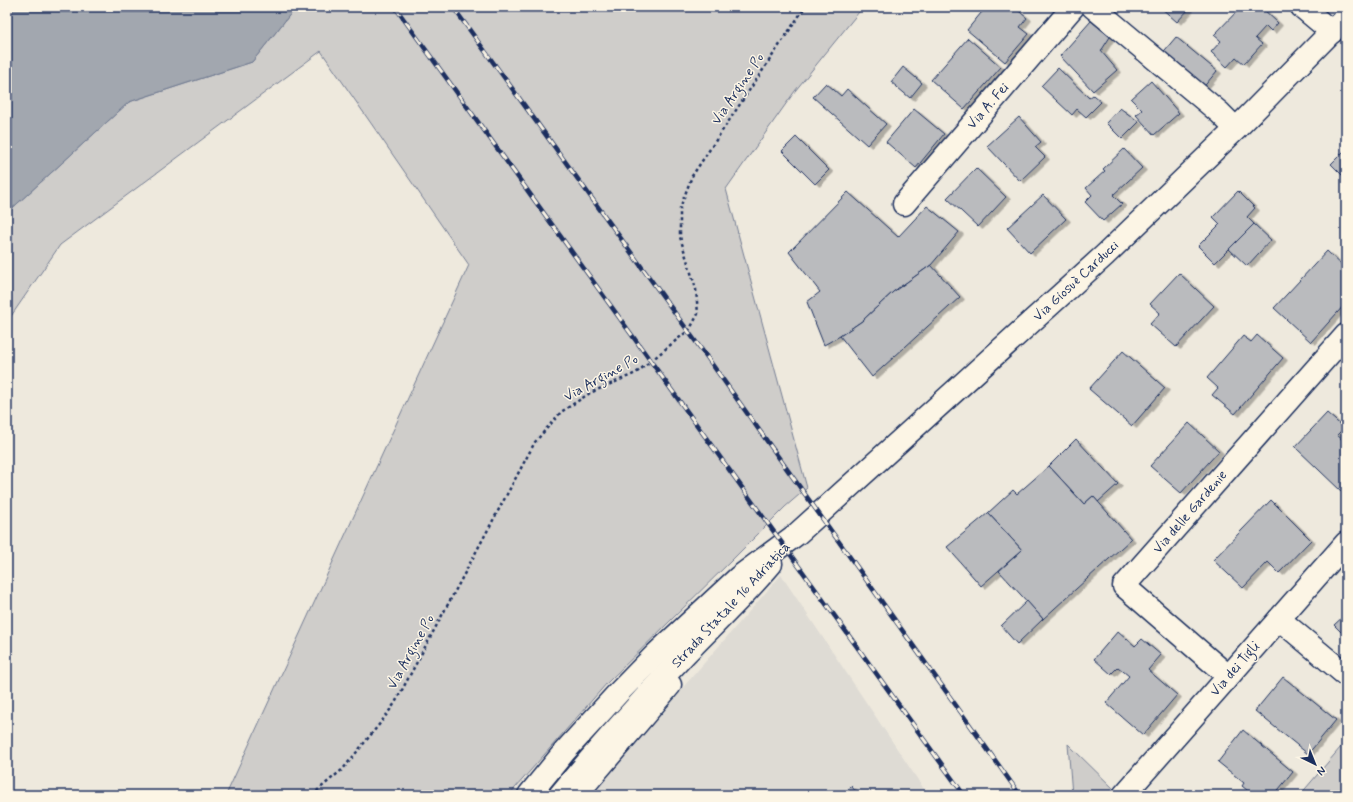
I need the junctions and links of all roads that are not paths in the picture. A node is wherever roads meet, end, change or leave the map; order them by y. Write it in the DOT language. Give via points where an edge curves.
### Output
graph roads {
  1 [pos="1072,7"];
  2 [pos="1093,7"];
  3 [pos="1302,7"];
  4 [pos="1339,24"];
  5 [pos="1236,129"];
  6 [pos="904,204"];
  7 [pos="1346,335"];
  8 [pos="797,534"];
  9 [pos="1346,543"];
  10 [pos="1279,619"];
  11 [pos="714,624"];
  12 [pos="1346,675"];
  13 [pos="1228,676"];
  14 [pos="529,795"];
  15 [pos="560,795"];
  16 [pos="576,795"];
  17 [pos="1124,795"];
  1 -- 6 [label="street, Via A. Fei"];
  2 -- 5 [label="street" via="1220,112"];
  3 -- 4 [label="street"];
  4 -- 5 [label="street, Via Giosuè Carducci"];
  5 -- 8 [label="street, Via Giosuè Carducci" via="1105,256"];
  7 -- 13 [label="street, Via delle Gardenie" via="1124,586"];
  8 -- 11 [label="street, Strada Statale 16 Adriatica" via="750,589"];
  8 -- 14 [label="street, Strada Statale 16 Adriatica" via="739,577 656,654 565,751"];
  9 -- 10 [label="street, Via dei Tigli"];
  10 -- 12 [label="street"];
  10 -- 13 [label="street, Via dei Tigli"];
  11 -- 15 [label="street, Strada Statale 16 Adriatica" via="618,726"];
  11 -- 16 [label="street" via="690,661"];
  13 -- 17 [label="street, Via dei Tigli"];
}
